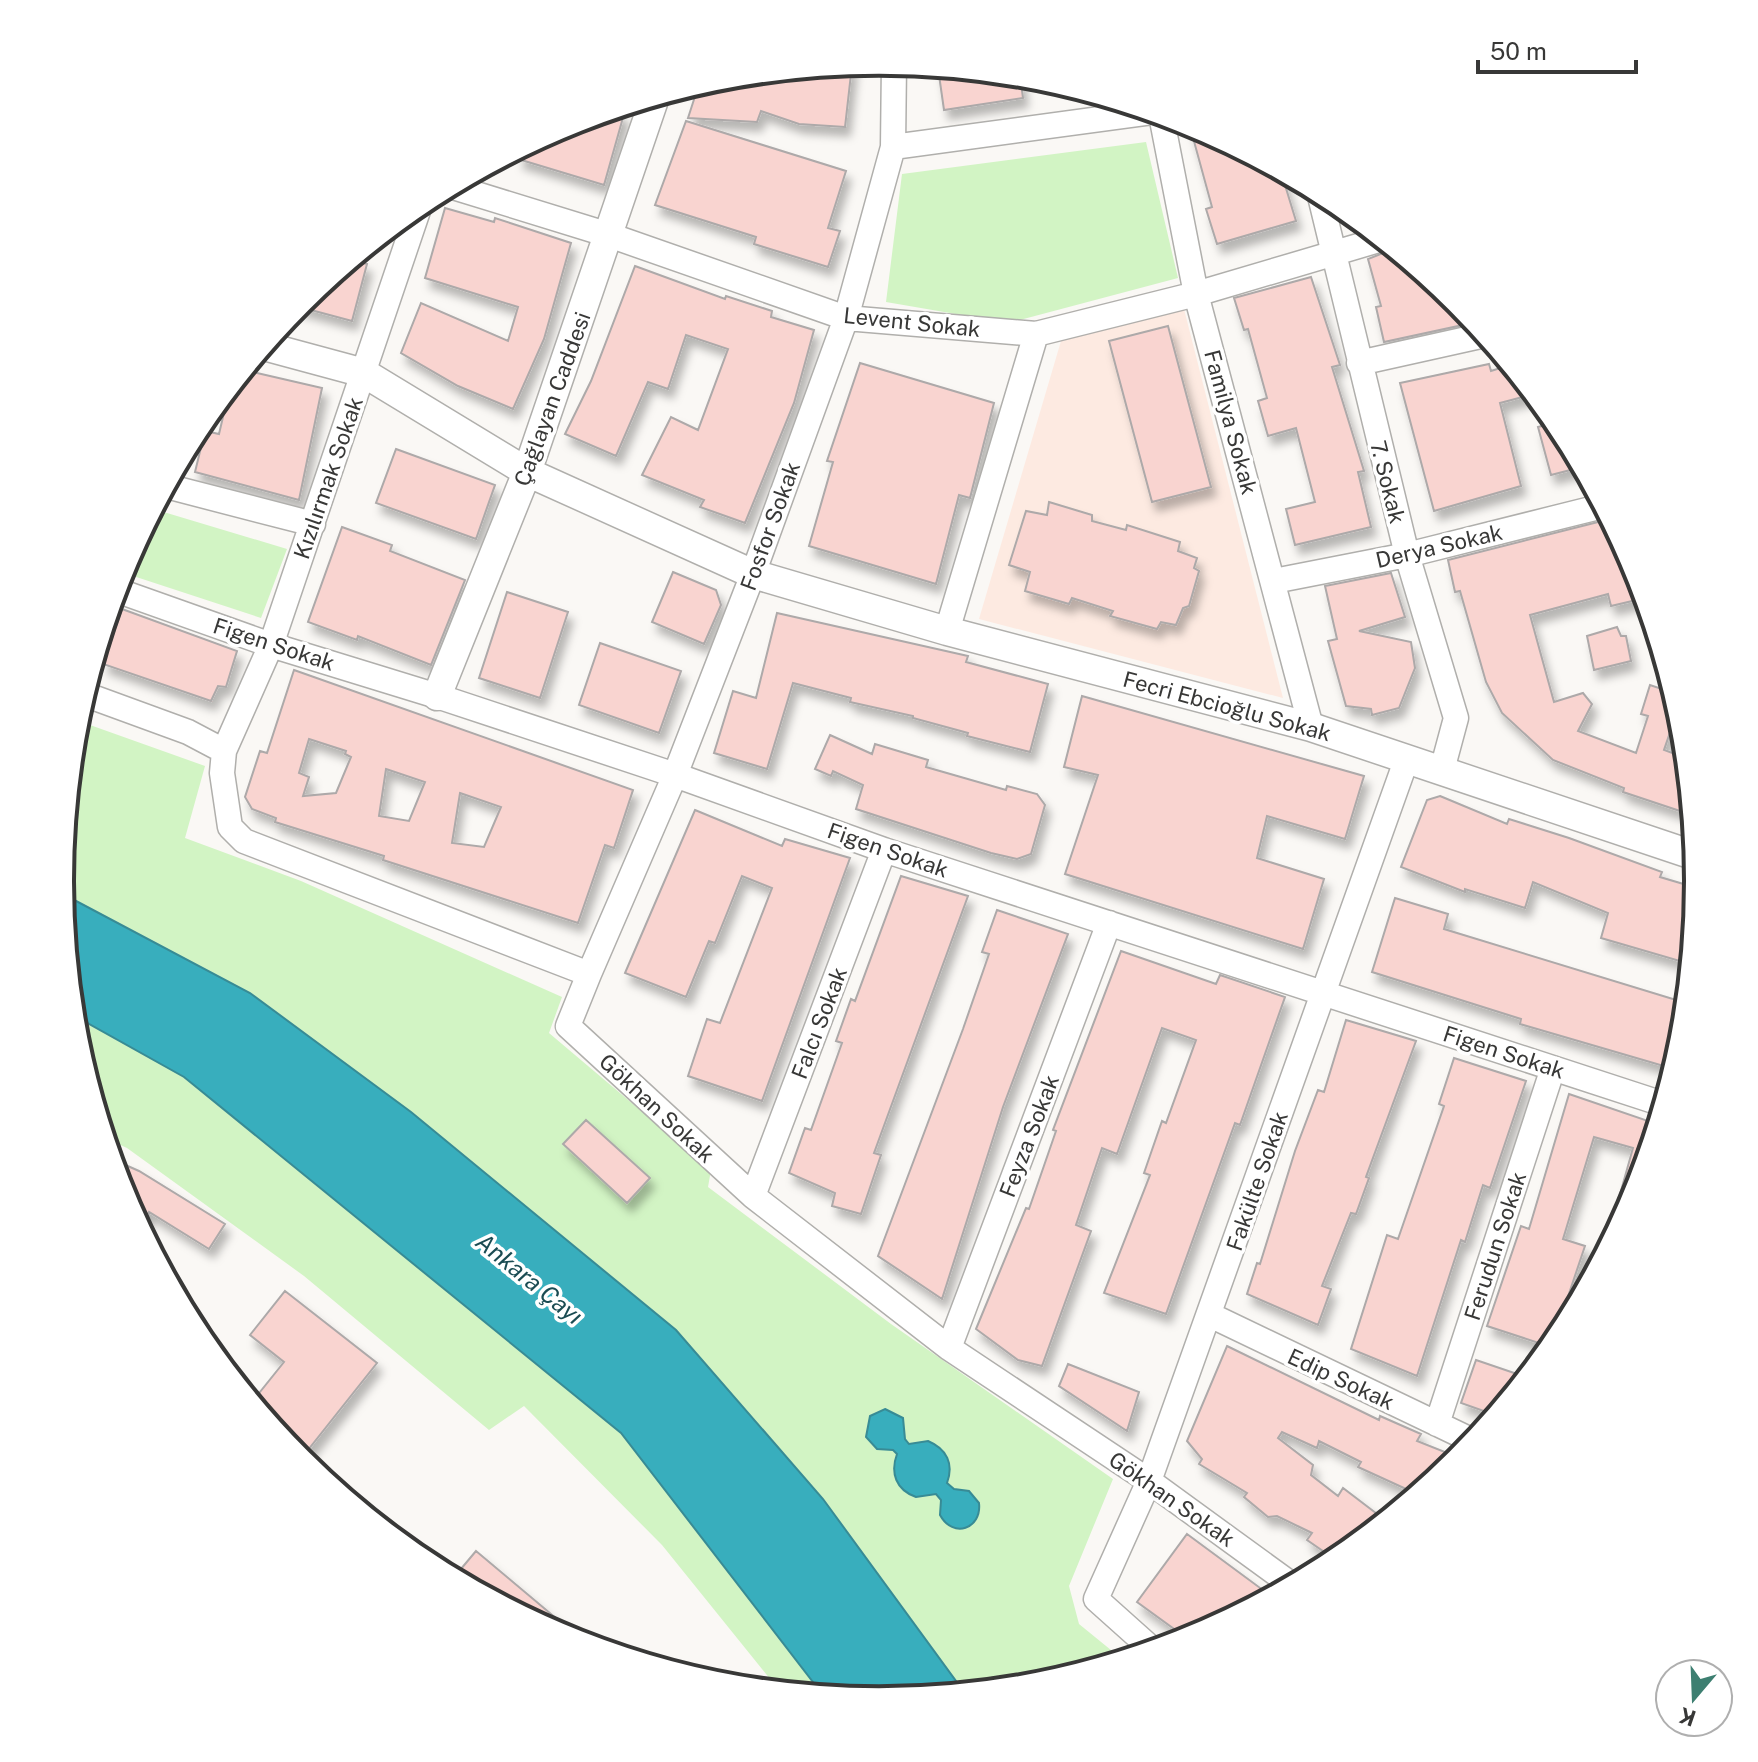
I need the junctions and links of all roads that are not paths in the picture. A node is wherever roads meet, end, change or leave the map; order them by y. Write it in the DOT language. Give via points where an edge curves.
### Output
graph roads {
  1 [pos="894,77"];
  2 [pos="651,109"];
  3 [pos="1127,115"];
  4 [pos="1164,128"];
  5 [pos="893,147"];
  6 [pos="466,191"];
  7 [pos="1322,210"];
  8 [pos="413,225"];
  9 [pos="609,235"];
  10 [pos="1370,243"];
  11 [pos="1331,254"];
  12 [pos="1196,294"];
  13 [pos="846,318"];
  14 [pos="1036,334"];
  15 [pos="1472,338"];
  16 [pos="275,349"];
  17 [pos="1359,363"];
  18 [pos="364,373"];
  19 [pos="527,472"];
  20 [pos="176,489"];
  21 [pos="1592,509"];
  22 [pos="313,524"];
  23 [pos="1407,555"];
  24 [pos="753,574"];
  25 [pos="1274,581"];
  26 [pos="127,594"];
  27 [pos="947,631"];
  28 [pos="271,645"];
  29 [pos="437,696"];
  30 [pos="95,698"];
  31 [pos="1311,727"];
  32 [pos="224,751"];
  33 [pos="1407,758"];
  34 [pos="1442,770"];
  35 [pos="675,775"];
  36 [pos="884,850"];
  37 [pos="1683,852"];
  38 [pos="1109,923"];
  39 [pos="589,974"];
  40 [pos="1323,993"];
  41 [pos="1553,1068"];
  42 [pos="1653,1101"];
  43 [pos="753,1196"];
  44 [pos="1210,1315"];
  45 [pos="949,1348"];
  46 [pos="1437,1424"];
  47 [pos="1462,1436"];
  48 [pos="1149,1481"];
  49 [pos="1282,1578"];
  50 [pos="1143,1641"];
  1 -- 5 [label="street, Fosfor Sokak"];
  2 -- 9 [label="street, Çağlayan Caddesi"];
  3 -- 5 [label="street"];
  4 -- 12 [label="street, Familya Sokak"];
  5 -- 13 [label="street, Fosfor Sokak"];
  6 -- 9 [label="street, Levent Sokak"];
  7 -- 11 [label="street, 7. Sokak"];
  8 -- 18 [label="street, Kızılırmak Sokak"];
  9 -- 13 [label="street, Levent Sokak"];
  9 -- 19 [label="street, Çağlayan Caddesi"];
  10 -- 11 [label="street, Levent Sokak"];
  11 -- 12 [label="street, Levent Sokak"];
  11 -- 17 [label="street, 7. Sokak"];
  12 -- 14 [label="street, Levent Sokak"];
  12 -- 25 [label="street, Familya Sokak"];
  13 -- 14 [label="street, Levent Sokak"];
  13 -- 24 [label="street, Fosfor Sokak"];
  14 -- 27 [label="street"];
  15 -- 17 [label="street"];
  16 -- 18 [label="street, Fecri Ebcioğlu Sokak"];
  17 -- 23 [label="street, 7. Sokak"];
  18 -- 19 [label="street, Fecri Ebcioğlu Sokak"];
  18 -- 22 [label="street, Kızılırmak Sokak"];
  19 -- 24 [label="street, Fecri Ebcioğlu Sokak"];
  19 -- 29 [label="street, Çağlayan Caddesi"];
  20 -- 22 [label="street"];
  21 -- 23 [label="street, Derya Sokak"];
  22 -- 28 [label="street, Kızılırmak Sokak"];
  23 -- 25 [label="street, Derya Sokak"];
  23 -- 34 [label="street, 7. Sokak" via="1456,718"];
  24 -- 27 [label="street, Fecri Ebcioğlu Sokak"];
  24 -- 35 [label="street, Fosfor Sokak"];
  25 -- 31 [label="street, Familya Sokak"];
  26 -- 28 [label="street, Figen Sokak"];
  27 -- 31 [label="street, Fecri Ebcioğlu Sokak"];
  28 -- 29 [label="street, Figen Sokak"];
  28 -- 32 [label="street, Kızılırmak Sokak"];
  29 -- 35 [label="street, Figen Sokak"];
  30 -- 32 [label="street"];
  31 -- 33 [label="street, Fecri Ebcioğlu Sokak"];
  32 -- 39 [label="street" via="230,827 244,841"];
  33 -- 34 [label="street, Fecri Ebcioğlu Sokak"];
  33 -- 40 [label="street, Fakülte Sokak"];
  34 -- 37 [label="street, Fecri Ebcioğlu Sokak"];
  35 -- 36 [label="street, Figen Sokak"];
  35 -- 39 [label="street, Fosfor Sokak"];
  36 -- 38 [label="street, Figen Sokak"];
  36 -- 43 [label="street, Falcı Sokak"];
  38 -- 40 [label="street, Figen Sokak"];
  38 -- 45 [label="street, Feyza Sokak"];
  39 -- 43 [label="street, Gökhan Sokak" via="568,1026"];
  40 -- 41 [label="street, Figen Sokak"];
  40 -- 44 [label="street, Fakülte Sokak"];
  41 -- 42 [label="street, Figen Sokak"];
  41 -- 46 [label="street, Ferudun Sokak"];
  43 -- 45 [label="street, Gökhan Sokak"];
  44 -- 46 [label="street, Edip Sokak"];
  44 -- 48 [label="street, Fakülte Sokak"];
  45 -- 48 [label="street, Gökhan Sokak"];
  46 -- 47 [label="street, Edip Sokak"];
  48 -- 49 [label="street, Gökhan Sokak"];
  48 -- 50 [label="street, Fakülte Sokak" via="1096,1599"];
}
